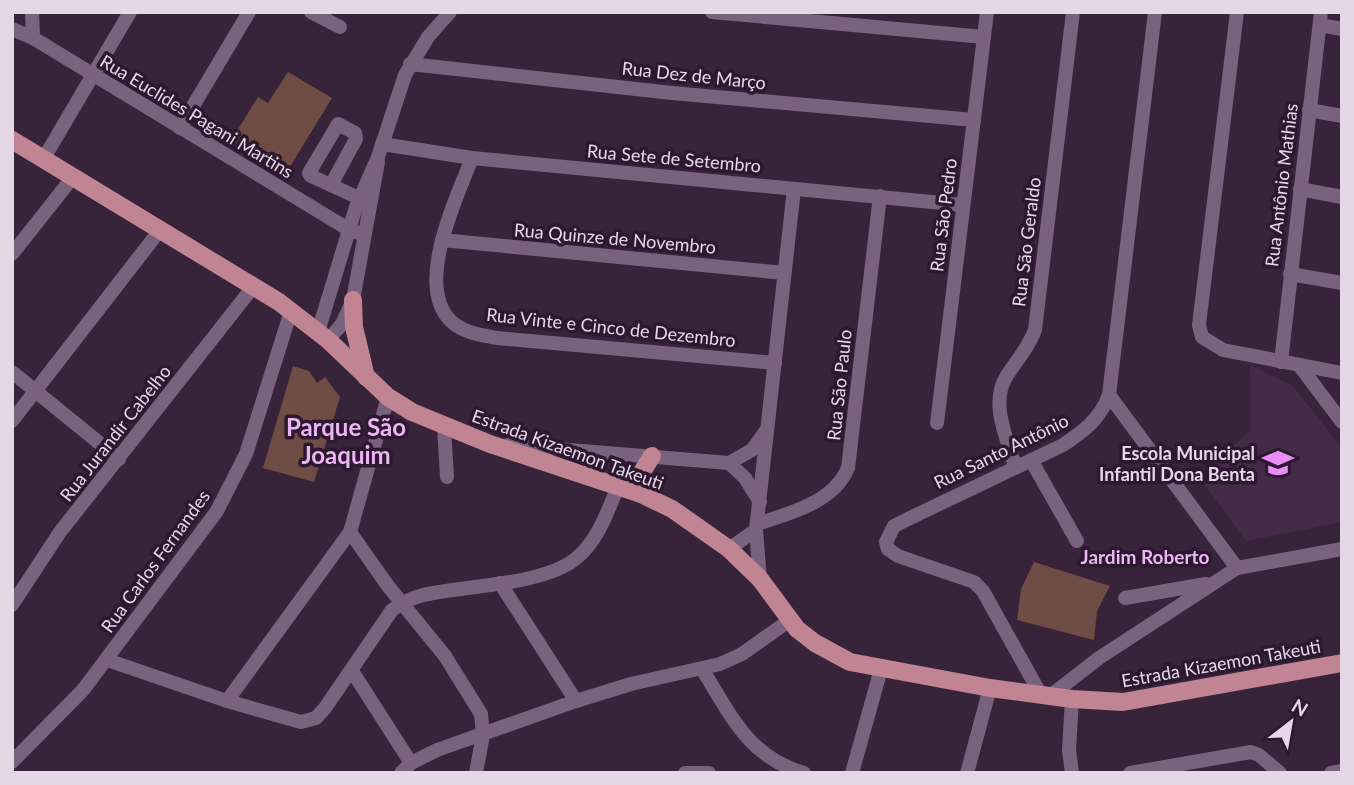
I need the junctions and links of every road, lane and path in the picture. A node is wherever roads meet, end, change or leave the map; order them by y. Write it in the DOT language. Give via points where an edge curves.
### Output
graph roads {
  1 [pos="32,12"];
  2 [pos="118,12"];
  3 [pos="130,12"];
  4 [pos="249,12"];
  5 [pos="312,12"];
  6 [pos="450,12"];
  7 [pos="712,12"];
  8 [pos="987,12"];
  9 [pos="1073,12"];
  10 [pos="1155,12"];
  11 [pos="1237,12"];
  12 [pos="1321,18"];
  13 [pos="340,27"];
  14 [pos="12,29"];
  15 [pos="1342,29"];
  16 [pos="120,30"];
  17 [pos="984,37"];
  18 [pos="33,38"];
  19 [pos="410,64"];
  20 [pos="93,76"];
  21 [pos="1309,110"];
  22 [pos="1342,116"];
  23 [pos="974,120"];
  24 [pos="180,128"];
  25 [pos="12,141"];
  26 [pos="380,151"];
  27 [pos="44,158"];
  28 [pos="472,158"];
  29 [pos="74,177"];
  30 [pos="331,185"];
  31 [pos="794,189"];
  32 [pos="1300,189"];
  33 [pos="880,196"];
  34 [pos="1342,197"];
  35 [pos="359,198"];
  36 [pos="963,205"];
  37 [pos="348,229"];
  38 [pos="160,230"];
  39 [pos="364,235"];
  40 [pos="442,240"];
  41 [pos="12,254"];
  42 [pos="784,273"];
  43 [pos="1290,274"];
  44 [pos="1342,283"];
  45 [pos="253,287"];
  46 [pos="353,300"];
  47 [pos="291,311"];
  48 [pos="323,336"];
  49 [pos="1280,362"];
  50 [pos="775,363"];
  51 [pos="1299,365"];
  52 [pos="12,372"];
  53 [pos="1342,373"];
  54 [pos="366,377"];
  55 [pos="35,390"];
  56 [pos="1109,395"];
  57 [pos="388,397"];
  58 [pos="12,421"];
  59 [pos="1342,422"];
  60 [pos="937,423"];
  61 [pos="444,427"];
  62 [pos="766,431"];
  63 [pos="490,444"];
  64 [pos="652,456"];
  65 [pos="119,459"];
  66 [pos="1031,460"];
  67 [pos="729,463"];
  68 [pos="1015,466"];
  69 [pos="447,477"];
  70 [pos="618,486"];
  71 [pos="641,494"];
  72 [pos="761,503"];
  73 [pos="757,527"];
  74 [pos="350,532"];
  75 [pos="1077,541"];
  76 [pos="729,549"];
  77 [pos="1342,549"];
  78 [pos="1237,568"];
  79 [pos="760,579"];
  80 [pos="500,583"];
  81 [pos="1211,583"];
  82 [pos="1125,598"];
  83 [pos="403,602"];
  84 [pos="12,606"];
  85 [pos="790,620"];
  86 [pos="107,660"];
  87 [pos="1342,663"];
  88 [pos="1025,664"];
  89 [pos="702,669"];
  90 [pos="881,669"];
  91 [pos="352,671"];
  92 [pos="990,688"];
  93 [pos="1009,691"];
  94 [pos="1046,695"];
  95 [pos="1072,699"];
  96 [pos="227,701"];
  97 [pos="576,701"];
  98 [pos="483,735"];
  99 [pos="12,762"];
  100 [pos="406,768"];
  101 [pos="1342,771"];
  102 [pos="476,773"];
  103 [pos="685,773"];
  104 [pos="709,773"];
  105 [pos="804,773"];
  106 [pos="852,773"];
  107 [pos="967,773"];
  108 [pos="1072,773"];
  109 [pos="1130,773"];
  110 [pos="1280,773"];
  111 [pos="1331,773"];
  1 -- 18 [label="street"];
  2 -- 16 [label="street"];
  3 -- 16 [label="street"];
  4 -- 24 [label="street"];
  5 -- 13 [label="street"];
  6 -- 19 [label="street"];
  7 -- 17 [label="street"];
  8 -- 17 [label="street, Rua São Pedro"];
  9 -- 68 [label="street, Rua São Geraldo" via="1035,330 1000,389 998,404"];
  10 -- 56 [label="street, Rua Santo Antônio"];
  11 -- 49 [label="street" via="1199,325 1202,337 1223,350"];
  12 -- 15 [label="street"];
  12 -- 21 [label="street, Rua Antônio Mathias"];
  14 -- 18 [label="street, Rua Euclides Pagani Martins"];
  16 -- 20 [label="street"];
  17 -- 23 [label="street, Rua São Pedro"];
  18 -- 20 [label="street, Rua Euclides Pagani Martins"];
  19 -- 23 [label="street, Rua Dez de Março"];
  19 -- 26 [label="street"];
  20 -- 24 [label="street, Rua Euclides Pagani Martins"];
  20 -- 27 [label="street"];
  21 -- 22 [label="street"];
  21 -- 32 [label="street, Rua Antônio Mathias"];
  23 -- 36 [label="street, Rua São Pedro"];
  24 -- 37 [label="street, Rua Euclides Pagani Martins"];
  25 -- 27 [label="main road, Estrada Kizaemon Takeuti"];
  26 -- 28 [label="street, Rua Sete de Setembro"];
  26 -- 35 [label="street"];
  26 -- 39 [label="street"];
  27 -- 29 [label="main road, Estrada Kizaemon Takeuti"];
  28 -- 31 [label="street, Rua Sete de Setembro"];
  28 -- 40 [label="street, Rua Vinte e Cinco de Dezembro"];
  29 -- 38 [label="main road, Estrada Kizaemon Takeuti"];
  29 -- 41 [label="street"];
  30 -- 35 [label="street"];
  31 -- 33 [label="street, Rua Sete de Setembro"];
  31 -- 42 [label="street"];
  32 -- 34 [label="street"];
  32 -- 43 [label="street, Rua Antônio Mathias"];
  33 -- 36 [label="street, Rua Sete de Setembro"];
  33 -- 73 [label="street, Rua São Paulo" via="848,468 822,498"];
  35 -- 37 [label="street"];
  36 -- 60 [label="street, Rua São Pedro"];
  37 -- 39 [label="street, Rua Euclides Pagani Martins"];
  37 -- 48 [label="street"];
  38 -- 45 [label="main road, Estrada Kizaemon Takeuti"];
  38 -- 55 [label="street"];
  39 -- 46 [label="street"];
  40 -- 42 [label="street, Rua Quinze de Novembro"];
  40 -- 50 [label="street, Rua Vinte e Cinco de Dezembro" via="437,292 442,309 461,329 497,338"];
  42 -- 50 [label="street"];
  43 -- 44 [label="street"];
  43 -- 49 [label="street, Rua Antônio Mathias"];
  45 -- 47 [label="main road, Estrada Kizaemon Takeuti"];
  45 -- 65 [label="street, Rua Jurandir Cabelho"];
  46 -- 48 [label="street" via="342,324"];
  46 -- 54 [label="main road" via="354,327"];
  47 -- 48 [label="main road, Estrada Kizaemon Takeuti"];
  47 -- 86 [label="street, Rua Carlos Fernandes" via="246,454 229,491"];
  48 -- 54 [label="main road, Estrada Kizaemon Takeuti"];
  49 -- 51 [label="street"];
  50 -- 62 [label="street"];
  51 -- 53 [label="street"];
  51 -- 59 [label="street"];
  52 -- 55 [label="street"];
  54 -- 57 [label="main road, Estrada Kizaemon Takeuti"];
  55 -- 58 [label="street"];
  55 -- 65 [label="street"];
  56 -- 66 [label="street, Rua Santo Antônio" via="1083,432"];
  56 -- 78 [label="street"];
  57 -- 61 [label="main road, Estrada Kizaemon Takeuti"];
  57 -- 74 [label="street"];
  61 -- 63 [label="main road, Estrada Kizaemon Takeuti"];
  61 -- 69 [label="street"];
  62 -- 67 [label="street" via="752,450"];
  62 -- 72 [label="street"];
  63 -- 64 [label="street"];
  63 -- 70 [label="main road, Estrada Kizaemon Takeuti"];
  64 -- 67 [label="street"];
  64 -- 71 [label="main road" via="640,475"];
  65 -- 84 [label="street, Rua Jurandir Cabelho" via="43,556"];
  66 -- 68 [label="street, Rua Santo Antônio"];
  66 -- 75 [label="street"];
  67 -- 72 [label="street"];
  68 -- 88 [label="street, Rua Santo Antônio" via="894,526 886,542 898,556 974,582"];
  70 -- 71 [label="main road, Estrada Kizaemon Takeuti"];
  70 -- 80 [label="street" via="592,541 575,559"];
  71 -- 76 [label="main road, Estrada Kizaemon Takeuti" via="672,509"];
  72 -- 73 [label="street"];
  73 -- 76 [label="street, Rua São Paulo"];
  73 -- 79 [label="street"];
  74 -- 83 [label="street"];
  74 -- 96 [label="street"];
  76 -- 79 [label="main road, Estrada Kizaemon Takeuti"];
  77 -- 78 [label="street"];
  78 -- 81 [label="street"];
  79 -- 85 [label="main road, Estrada Kizaemon Takeuti"];
  80 -- 83 [label="street"];
  80 -- 97 [label="street"];
  81 -- 82 [label="street"];
  81 -- 94 [label="street"];
  83 -- 91 [label="street" via="392,610"];
  83 -- 98 [label="street" via="445,656 481,714"];
  85 -- 89 [label="street" via="742,654"];
  85 -- 90 [label="main road, Estrada Kizaemon Takeuti" via="832,653"];
  86 -- 96 [label="street"];
  86 -- 99 [label="street, Rua Carlos Fernandes"];
  87 -- 95 [label="main road, Estrada Kizaemon Takeuti" via="1146,699"];
  88 -- 93 [label="street"];
  88 -- 94 [label="street, Rua Santo Antônio"];
  89 -- 97 [label="street" via="656,677"];
  89 -- 105 [label="street" via="757,750"];
  90 -- 92 [label="main road, Estrada Kizaemon Takeuti"];
  90 -- 106 [label="street"];
  91 -- 96 [label="street" via="310,721"];
  91 -- 100 [label="street"];
  92 -- 93 [label="main road, Estrada Kizaemon Takeuti"];
  92 -- 107 [label="street"];
  93 -- 94 [label="main road, Estrada Kizaemon Takeuti"];
  94 -- 95 [label="main road, Estrada Kizaemon Takeuti"];
  95 -- 108 [label="street"];
  97 -- 98 [label="street"];
  98 -- 100 [label="street" via="437,750"];
  98 -- 102 [label="street"];
  101 -- 111 [label="street"];
  103 -- 104 [label="street"];
  109 -- 110 [label="street" via="1251,752"];
}
